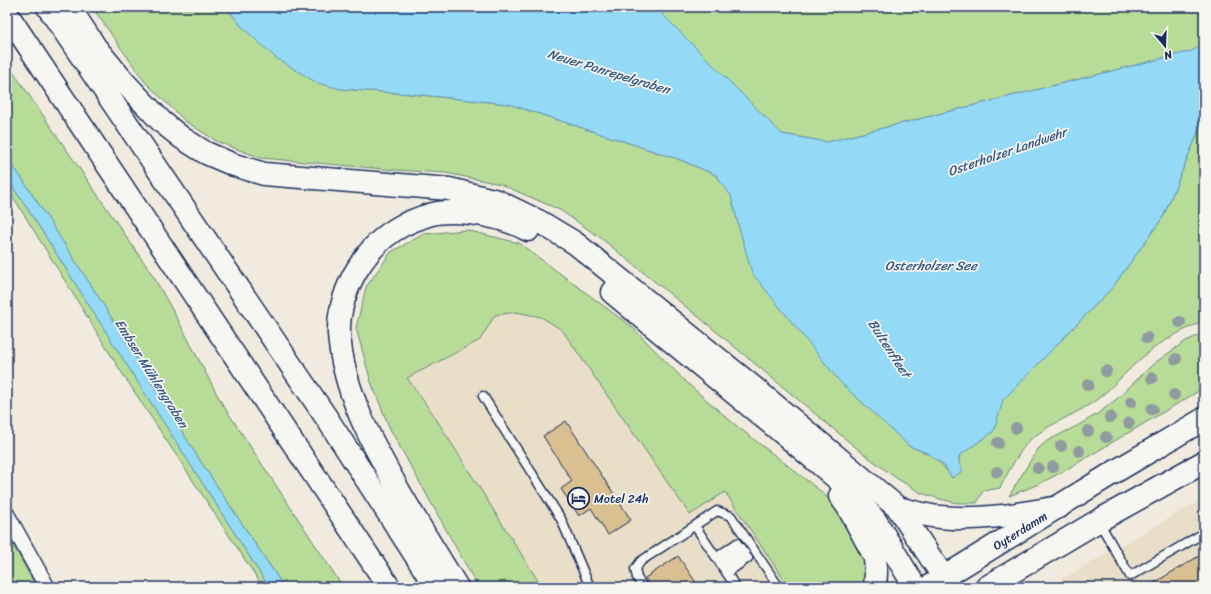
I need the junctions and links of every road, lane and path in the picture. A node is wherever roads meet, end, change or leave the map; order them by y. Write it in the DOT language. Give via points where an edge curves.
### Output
graph roads {
  1 [pos="48,7"];
  2 [pos="70,7"];
  3 [pos="7,14"];
  4 [pos="483,396"];
  5 [pos="1204,419"];
  6 [pos="808,454"];
  7 [pos="1204,463"];
  8 [pos="1059,507"];
  9 [pos="898,508"];
  10 [pos="7,515"];
  11 [pos="1098,521"];
  12 [pos="695,526"];
  13 [pos="1204,533"];
  14 [pos="722,565"];
  15 [pos="939,584"];
  16 [pos="47,587"];
  17 [pos="389,587"];
  18 [pos="436,587"];
  19 [pos="457,587"];
  20 [pos="590,587"];
  21 [pos="643,587"];
  22 [pos="736,587"];
  23 [pos="779,587"];
  24 [pos="874,587"];
  25 [pos="915,587"];
  26 [pos="987,587"];
  1 -- 18 [label="main road" via="326,417"];
  2 -- 9 [label="main road" via="96,48 124,82 162,122 206,153 264,174 449,189 497,201 575,243"];
  3 -- 17 [label="main road"];
  4 -- 20 [label="lane" via="560,519"];
  5 -- 8 [label="main road, Oyterdamm"];
  6 -- 19 [label="main road" via="555,245 522,226 483,214 438,213 416,219 379,242 365,258 353,276 344,297 339,334 345,372 362,420 424,535"];
  6 -- 24 [label="main road" via="848,507 875,557"];
  6 -- 25 [label="main road" via="847,487 875,520"];
  7 -- 11 [label="main road"];
  8 -- 9 [label="main road" via="1003,516 970,518 939,517"];
  8 -- 15 [label="main road, Oyterdamm"];
  9 -- 15 [label="main road"];
  10 -- 16 [label="street"];
  11 -- 13 [label="lane" via="1130,576"];
  11 -- 26 [label="main road"];
  12 -- 14 [label="lane"];
  12 -- 21 [label="lane" via="641,561 635,569"];
  12 -- 23 [label="lane" via="717,511 731,516"];
  14 -- 14 [label="lane" via="743,550"];
  14 -- 22 [label="lane"];
}
